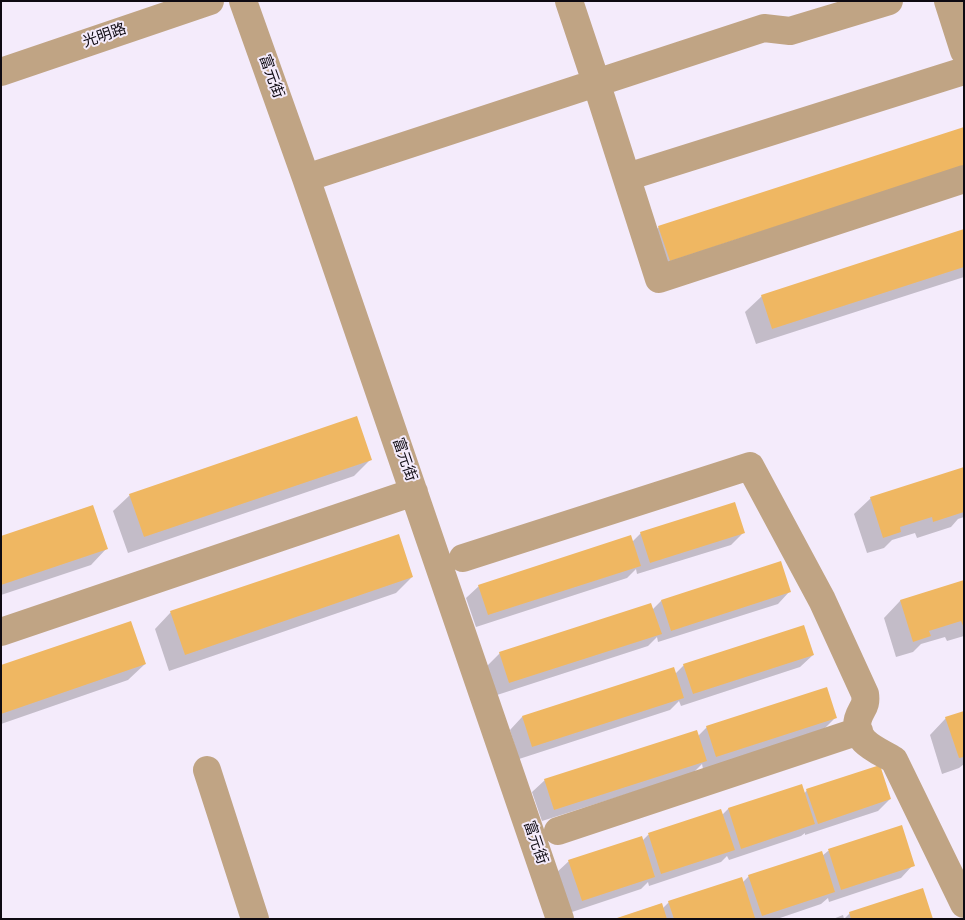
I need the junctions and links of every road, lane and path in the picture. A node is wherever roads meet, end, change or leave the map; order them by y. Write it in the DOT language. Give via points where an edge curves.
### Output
graph roads {
  1 [pos="210,1"];
  2 [pos="243,1"];
  3 [pos="569,1"];
  4 [pos="889,1"];
  5 [pos="948,1"];
  6 [pos="964,51"];
  7 [pos="1,72"];
  8 [pos="964,72"];
  9 [pos="596,82"];
  10 [pos="627,177"];
  11 [pos="306,178"];
  12 [pos="964,179"];
  13 [pos="414,492"];
  14 [pos="462,558"];
  15 [pos="1,632"];
  16 [pos="859,731"];
  17 [pos="207,770"];
  18 [pos="558,831"];
  19 [pos="964,904"];
  20 [pos="255,919"];
  21 [pos="560,919"];
  1 -- 7 [label="street, 光明路"];
  2 -- 11 [label="street, 富元街"];
  3 -- 9 [label="street"];
  4 -- 9 [label="street" via="790,31 764,28"];
  5 -- 6 [label="street"];
  8 -- 10 [label="street"];
  9 -- 10 [label="street"];
  9 -- 11 [label="street"];
  10 -- 12 [label="street" via="660,279"];
  11 -- 13 [label="street, 富元街"];
  13 -- 15 [label="street"];
  13 -- 21 [label="street, 富元街"];
  14 -- 16 [label="street" via="750,466 822,600 865,694 866,702 858,719"];
  16 -- 18 [label="street"];
  16 -- 19 [label="street" via="872,749 894,760"];
  17 -- 20 [label="street"];
}
